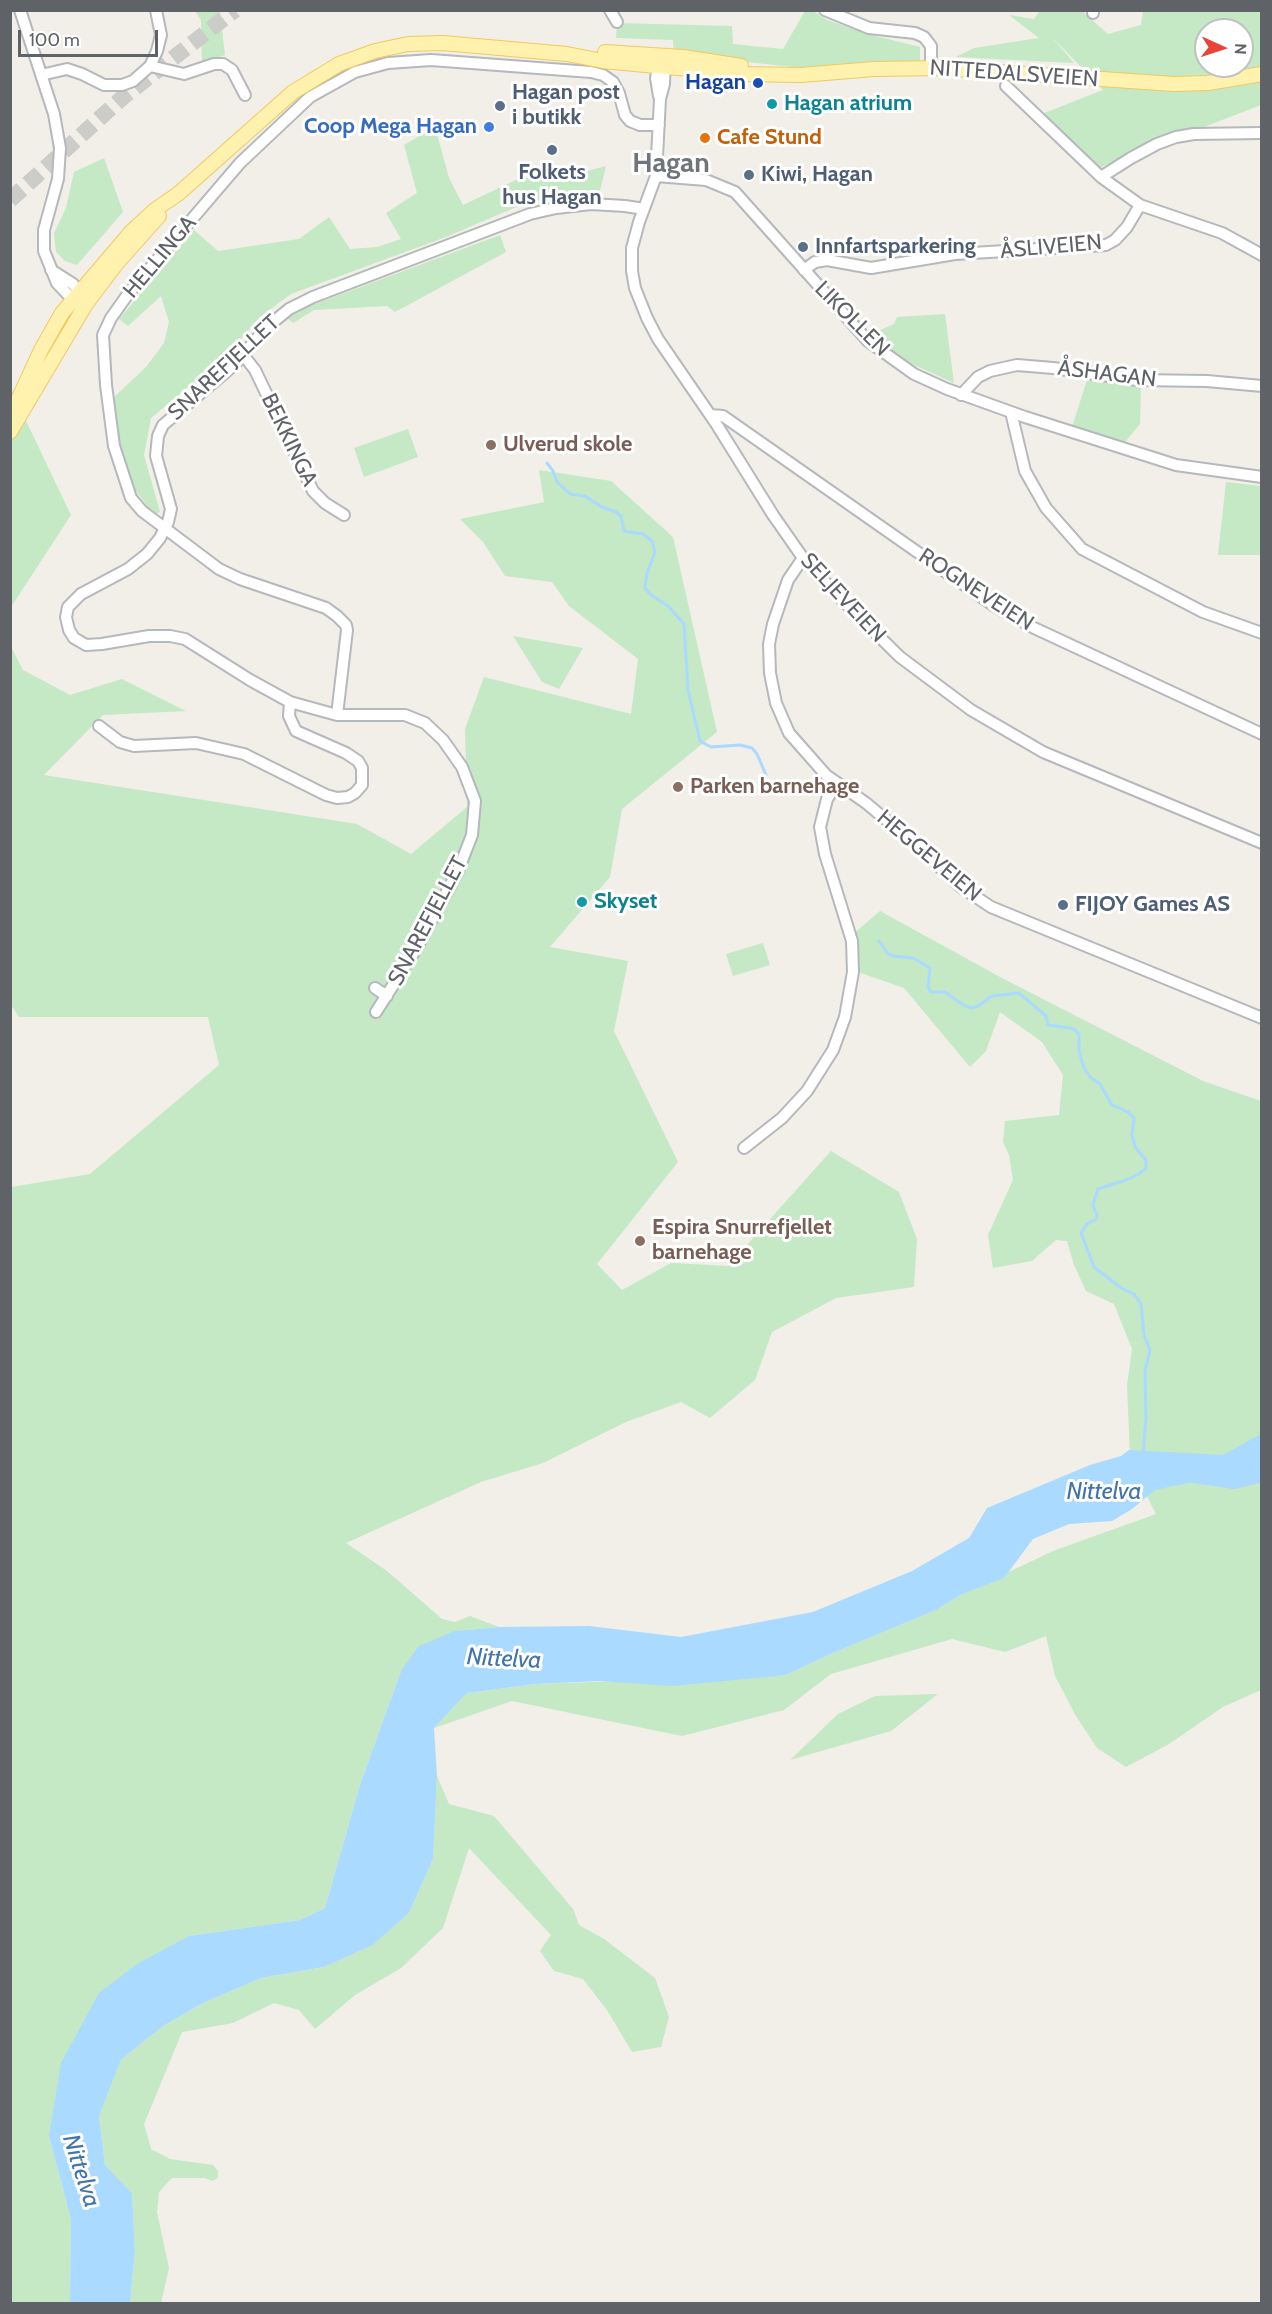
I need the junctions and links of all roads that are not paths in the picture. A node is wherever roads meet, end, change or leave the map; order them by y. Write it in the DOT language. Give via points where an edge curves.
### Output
graph roads {
  1 [pos="20,10"];
  2 [pos="156,10"];
  3 [pos="610,10"];
  4 [pos="825,10"];
  5 [pos="617,22"];
  6 [pos="662,62"];
  7 [pos="150,66"];
  8 [pos="931,68"];
  9 [pos="1262,74"];
  10 [pos="41,75"];
  11 [pos="1006,86"];
  12 [pos="245,95"];
  13 [pos="659,125"];
  14 [pos="1262,134"];
  15 [pos="656,176"];
  16 [pos="1101,177"];
  17 [pos="1140,205"];
  18 [pos="644,209"];
  19 [pos="1262,255"];
  20 [pos="804,270"];
  21 [pos="80,298"];
  22 [pos="244,356"];
  23 [pos="1262,386"];
  24 [pos="962,395"];
  25 [pos="1011,412"];
  26 [pos="710,415"];
  27 [pos="10,417"];
  28 [pos="10,432"];
  29 [pos="1262,477"];
  30 [pos="344,515"];
  31 [pos="165,528"];
  32 [pos="803,558"];
  33 [pos="1262,633"];
  34 [pos="290,702"];
  35 [pos="337,715"];
  36 [pos="99,726"];
  37 [pos="1262,734"];
  38 [pos="837,784"];
  39 [pos="1262,843"];
  40 [pos="375,988"];
  41 [pos="387,996"];
  42 [pos="376,1012"];
  43 [pos="1262,1018"];
  44 [pos="744,1148"];
  1 -- 10 [label="street"];
  2 -- 7 [label="street" via="160,34"];
  3 -- 5 [label="street"];
  4 -- 8 [label="street" via="869,28 924,37 931,46"];
  6 -- 8 [label="main road, NITTEDALSVEIEN" via="742,74"];
  6 -- 13 [label="street" via="657,86"];
  6 -- 21 [label="main road, NITTEDALSVEIEN" via="584,51 567,54 455,44 385,48 352,58 293,92 178,194"];
  7 -- 10 [label="street" via="133,81 116,86 98,83 74,70"];
  7 -- 12 [label="street" via="184,74 223,64 232,70"];
  8 -- 9 [label="main road, NITTEDALSVEIEN" via="1174,84"];
  10 -- 21 [label="street" via="60,148 58,179 43,236 45,258 51,269 70,282"];
  11 -- 16 [label="street"];
  13 -- 15 [label="street"];
  13 -- 31 [label="street, HELLINGA" via="630,121 616,87 597,73 444,60 403,61 367,68 331,84 300,105 240,163 128,294 104,330 110,416 124,481 136,505"];
  14 -- 16 [label="street" via="1176,137"];
  15 -- 18 [label="street, SELJEVEIEN"];
  15 -- 20 [label="street, LIKOLLEN" via="706,180 735,192"];
  16 -- 17 [label="street"];
  17 -- 19 [label="street" via="1222,233"];
  17 -- 20 [label="street, ÅSLIVEIEN" via="1127,227 1106,245 955,254 871,268 827,260"];
  18 -- 22 [label="street, SNAREFJELLET" via="591,204 520,217 289,309 266,328"];
  18 -- 26 [label="street, SELJEVEIEN" via="631,257 638,297 658,339"];
  20 -- 24 [label="street, LIKOLLEN" via="882,353 915,374"];
  21 -- 27 [label="main road, NITTEDALSVEIEN" via="62,313"];
  21 -- 28 [label="main road, NITTEDALSVEIEN"];
  22 -- 30 [label="street, BEKKINGA" via="255,370 313,491"];
  22 -- 31 [label="street, SNAREFJELLET" via="160,430 156,456 171,509"];
  23 -- 24 [label="street, ÅSHAGAN" via="1137,381 1017,365 978,377"];
  24 -- 25 [label="street, LIKOLLEN"];
  25 -- 29 [label="street, LIKOLLEN" via="1176,465"];
  25 -- 33 [label="street" via="1025,471 1046,508 1082,549 1203,612"];
  26 -- 32 [label="street, SELJEVEIEN"];
  26 -- 37 [label="street, ROGNEVEIEN" via="723,416 741,428 993,605"];
  31 -- 34 [label="street, SNAREFJELLET" via="137,562 73,600 66,617 71,634 78,642 90,645 149,636 186,639"];
  31 -- 35 [label="street, HELLINGA" via="219,569 326,609 343,621 347,634"];
  32 -- 38 [label="street, HEGGEVEIEN" via="788,580 773,624 769,654 772,684 789,733"];
  32 -- 39 [label="street, SELJEVEIEN" via="900,657 971,711 1043,752"];
  34 -- 35 [label="street, SNAREFJELLET"];
  34 -- 36 [label="street" via="289,716 296,731 358,761 362,785 355,793 337,798 326,795 244,754 196,743 134,746 120,742"];
  35 -- 41 [label="street, SNAREFJELLET" via="405,715 425,723 462,767 476,801 472,835 458,871"];
  38 -- 43 [label="street, HEGGEVEIEN" via="866,803 961,887 991,907"];
  38 -- 44 [label="street" via="824,808 821,831 852,941 853,972 845,1017 833,1050 807,1091 782,1118"];
  40 -- 41 [label="street, SNAREFJELLET"];
  41 -- 42 [label="street, SNAREFJELLET"];
}
